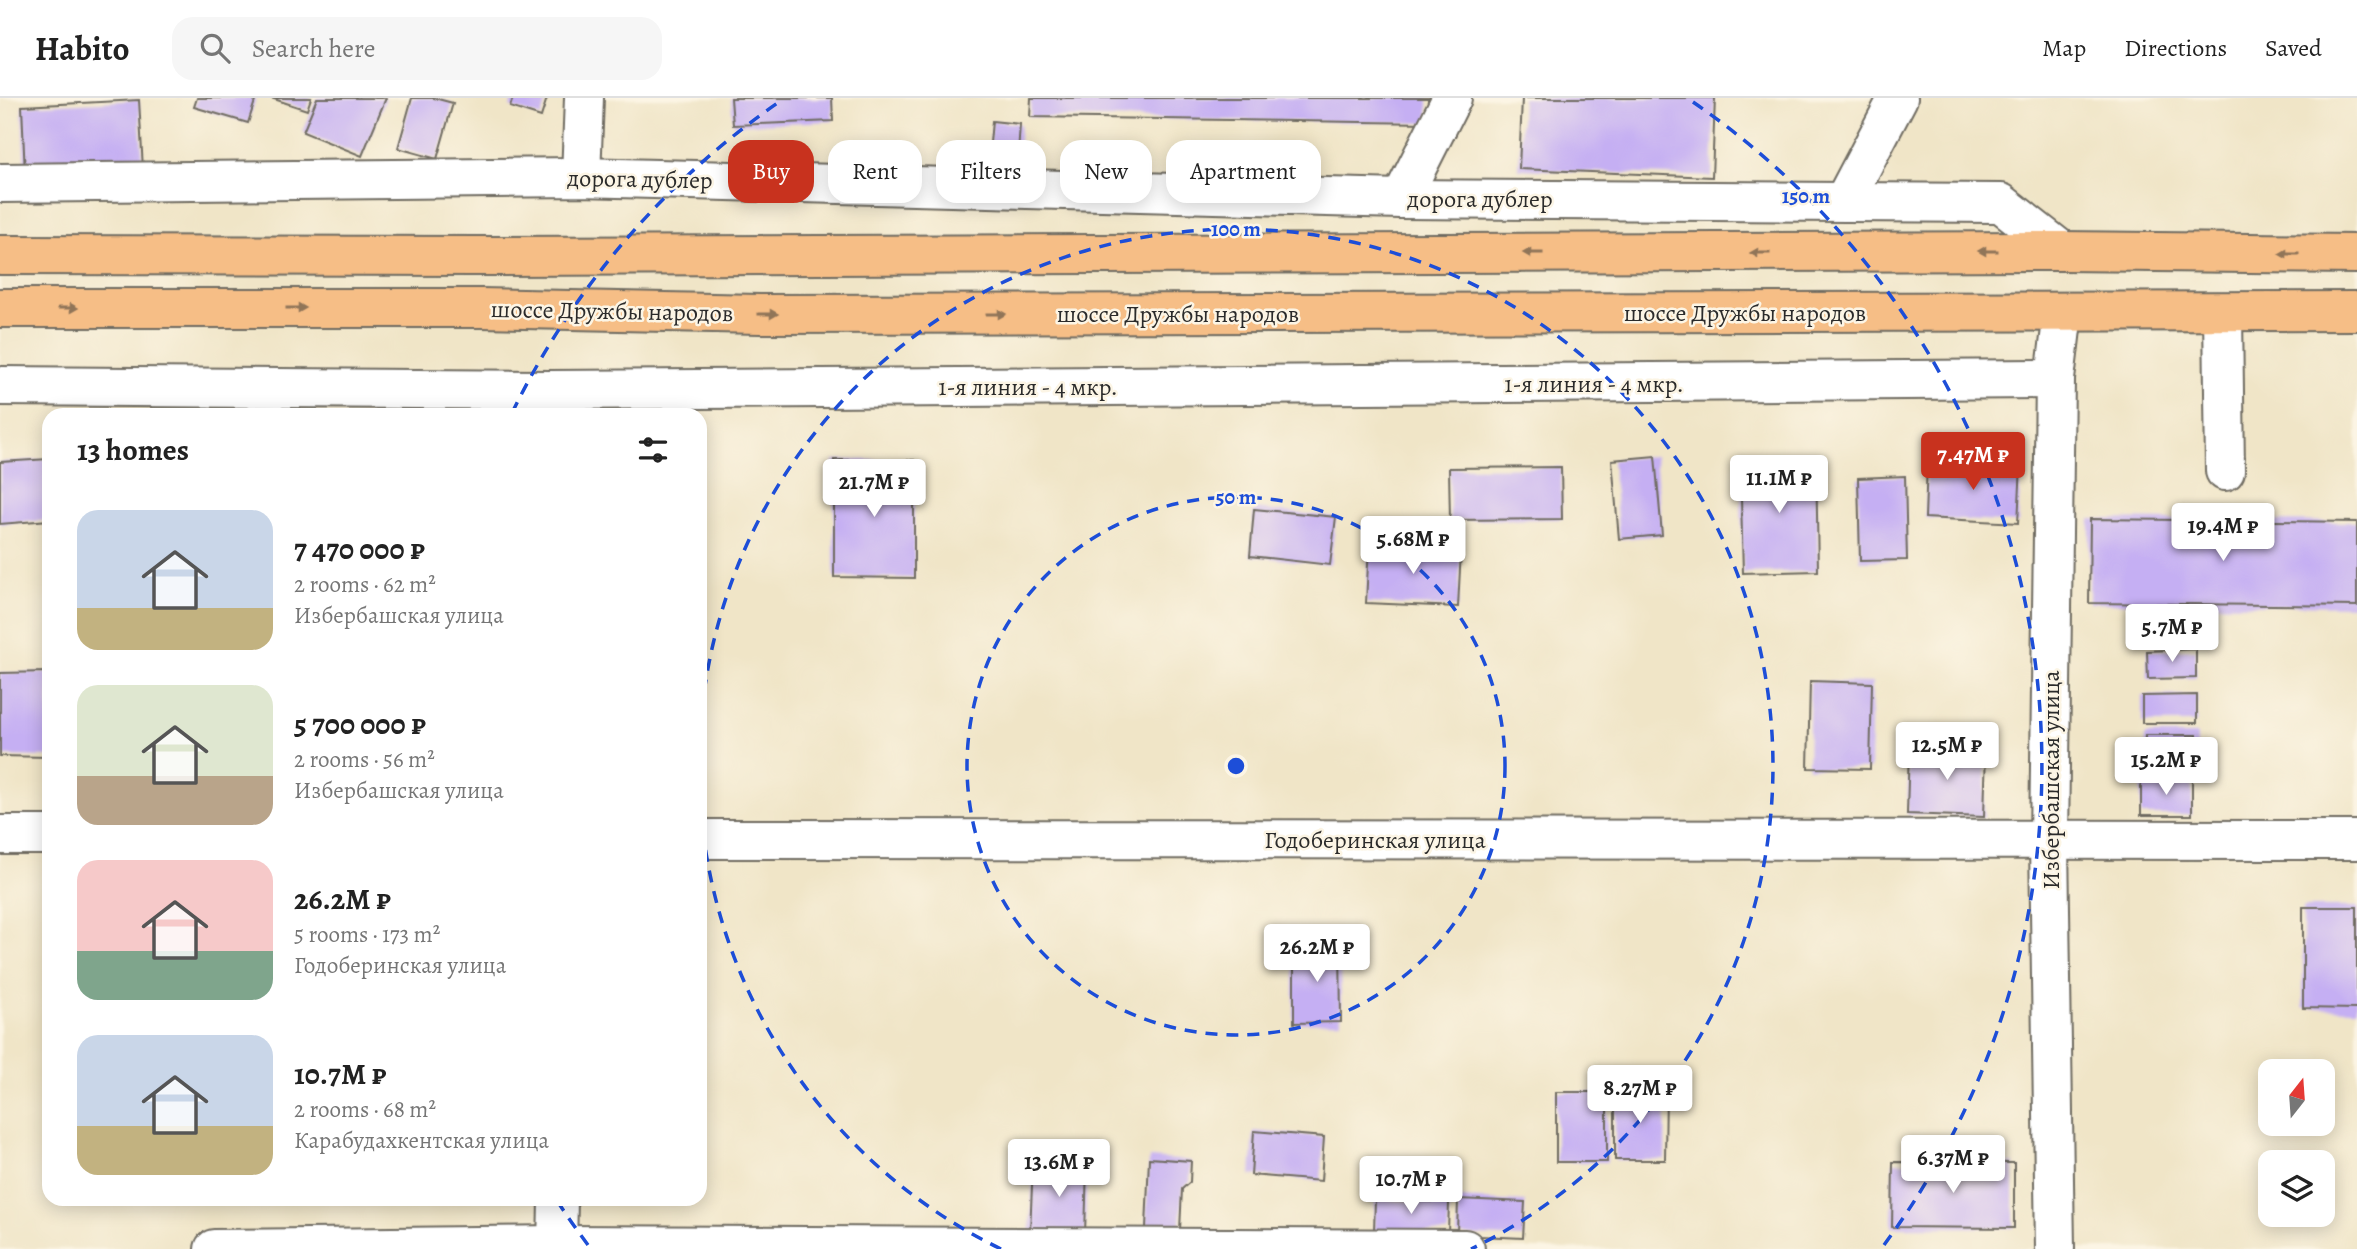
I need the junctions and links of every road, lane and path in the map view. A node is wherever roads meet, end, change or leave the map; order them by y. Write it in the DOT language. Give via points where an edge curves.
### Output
graph roads {
  1 [pos="584,98"];
  2 [pos="1452,98"];
  3 [pos="1898,98"];
  4 [pos="581,177"];
  5 [pos="0,183"];
  6 [pos="1401,199"];
  7 [pos="1844,201"];
  8 [pos="2062,251"];
  9 [pos="2223,253"];
  10 [pos="0,254"];
  11 [pos="2357,254"];
  12 [pos="0,308"];
  13 [pos="2063,312"];
  14 [pos="2223,312"];
  15 [pos="2357,312"];
  16 [pos="2055,379"];
  17 [pos="0,386"];
  18 [pos="551,402"];
  19 [pos="2225,471"];
  20 [pos="0,835"];
  21 [pos="42,835"];
  22 [pos="707,839"];
  23 [pos="2357,840"];
  24 [pos="2049,842"];
  25 [pos="558,1206"];
  26 [pos="557,1247"];
  27 [pos="214,1249"];
  28 [pos="1465,1249"];
  29 [pos="2055,1249"];
  1 -- 4 [label="street"];
  2 -- 6 [label="street"];
  3 -- 7 [label="street"];
  4 -- 5 [label="street, дорога дублер"];
  4 -- 6 [label="street, дорога дублер"];
  6 -- 7 [label="street, дорога дублер"];
  7 -- 8 [label="street, дорога дублер" via="2001,203"];
  8 -- 9 [label="main road"];
  8 -- 10 [label="main road, one-way"];
  8 -- 13 [label="main road"];
  11 -- 9 [label="main road, one-way"];
  9 -- 14 [label="main road"];
  12 -- 13 [label="main road, шоссе Дружбы народов, one-way" via="467,308 760,314"];
  13 -- 14 [label="main road, шоссе Дружбы народов"];
  13 -- 16 [label="street, Избербашская улица"];
  14 -- 15 [label="main road, шоссе Дружбы народов"];
  14 -- 19 [label="street"];
  16 -- 18 [label="street, 1-я линия - 4 мкр."];
  16 -- 24 [label="street, Избербашская улица"];
  17 -- 18 [label="street, 1-я линия - 4 мкр."];
  20 -- 21 [label="street"];
  22 -- 24 [label="street, Годоберинская улица"];
  23 -- 24 [label="street, Годоберинская улица"];
  24 -- 29 [label="street, Избербашская улица"];
  25 -- 26 [label="street"];
  26 -- 27 [label="street"];
  26 -- 28 [label="street"];
}
